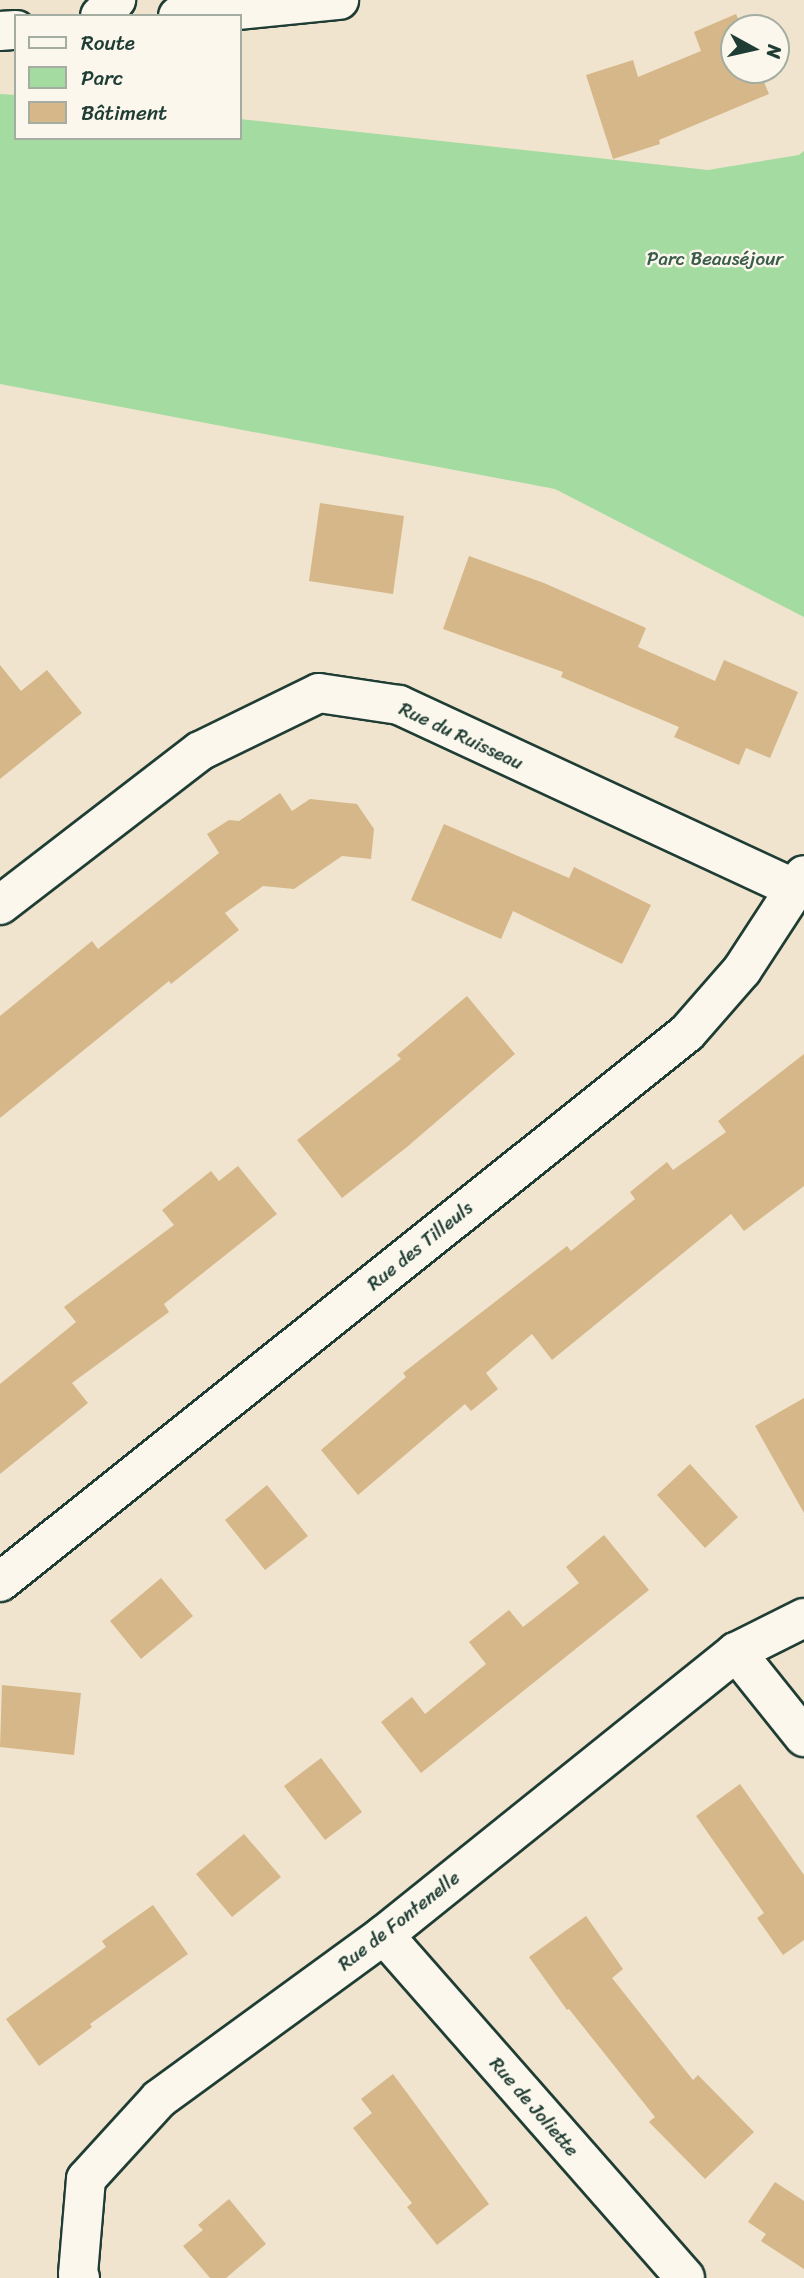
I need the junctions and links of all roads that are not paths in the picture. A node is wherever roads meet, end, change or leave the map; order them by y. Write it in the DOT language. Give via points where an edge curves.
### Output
graph roads {
  1 [pos="116,0"];
  2 [pos="340,0"];
  3 [pos="102,14"];
  4 [pos="197,14"];
  5 [pos="799,882"];
  6 [pos="0,905"];
  7 [pos="0,1582"];
  8 [pos="804,1618"];
  9 [pos="736,1652"];
  10 [pos="804,1737"];
  11 [pos="384,1935"];
  12 [pos="80,2278"];
  13 [pos="685,2278"];
  1 -- 3 [label="street"];
  2 -- 4 [label="street"];
  5 -- 6 [label="street, Rue du Ruisseau" via="398,705 319,693 200,751"];
  5 -- 7 [label="street, Rue des Tilleuls" via="743,970 687,1033"];
  8 -- 9 [label="street, Rue de Fontenelle"];
  9 -- 10 [label="street"];
  9 -- 11 [label="street, Rue de Fontenelle"];
  11 -- 12 [label="street, Rue de Fontenelle" via="159,2099 86,2179"];
  11 -- 13 [label="street, Rue de Joliette"];
}
